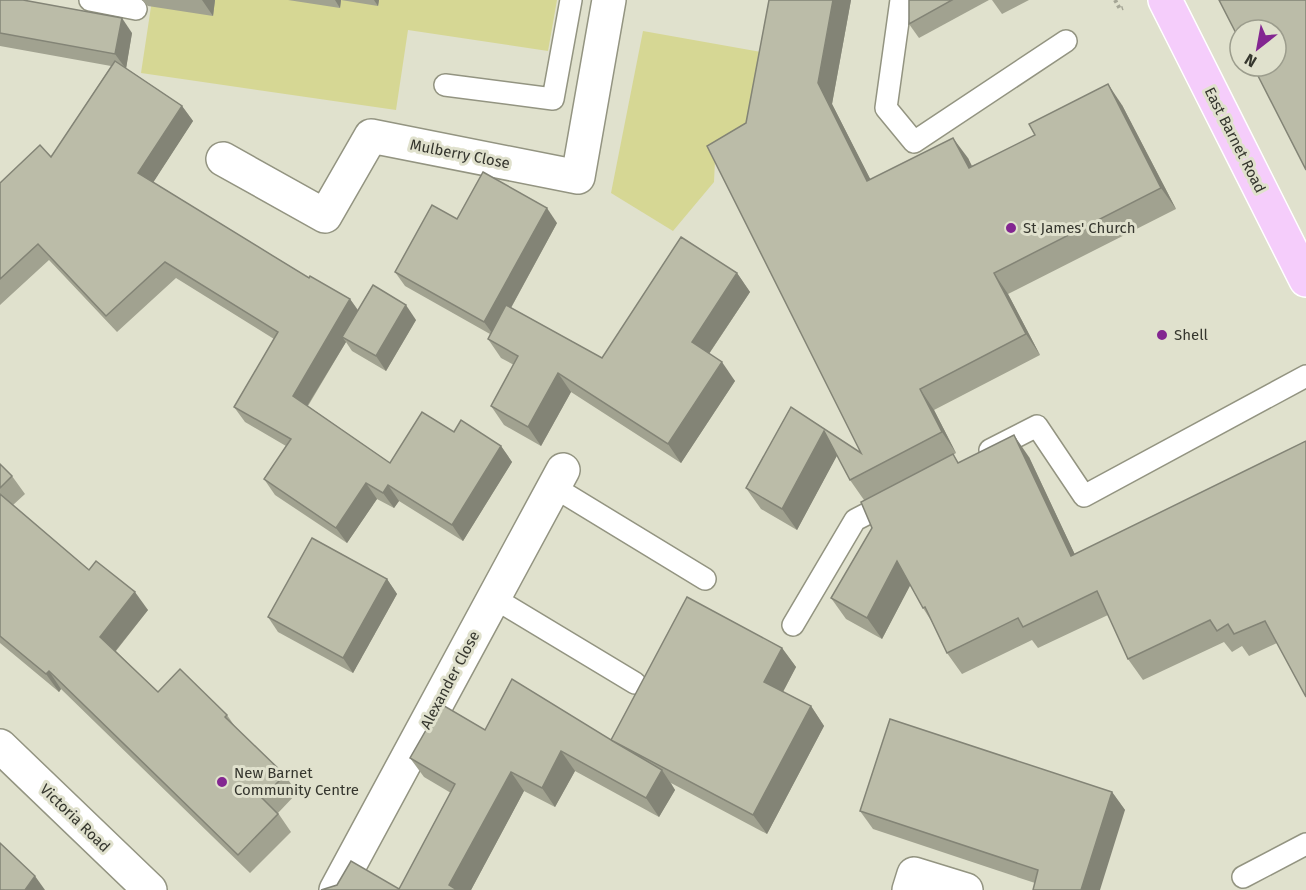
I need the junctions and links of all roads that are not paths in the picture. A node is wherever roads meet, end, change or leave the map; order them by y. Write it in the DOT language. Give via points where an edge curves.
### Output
graph roads {
  1 [pos="90,0"];
  2 [pos="572,0"];
  3 [pos="609,0"];
  4 [pos="901,0"];
  5 [pos="1165,0"];
  6 [pos="136,9"];
  7 [pos="1066,41"];
  8 [pos="445,85"];
  9 [pos="223,159"];
  10 [pos="1306,280"];
  11 [pos="1306,376"];
  12 [pos="976,457"];
  13 [pos="558,478"];
  14 [pos="905,494"];
  15 [pos="705,579"];
  16 [pos="494,598"];
  17 [pos="793,625"];
  18 [pos="635,684"];
  19 [pos="0,746"];
  20 [pos="1306,844"];
  21 [pos="1243,877"];
  22 [pos="150,890"];
  23 [pos="336,890"];
  24 [pos="909,890"];
  25 [pos="966,890"];
  1 -- 6 [label="lane"];
  2 -- 8 [label="lane" via="552,99"];
  3 -- 9 [label="street, Mulberry Close" via="578,177 370,136 325,216"];
  4 -- 7 [label="lane" via="886,108 914,142"];
  5 -- 10 [label="main road, East Barnet Road"];
  11 -- 12 [label="lane" via="1084,496 1037,426"];
  13 -- 15 [label="lane"];
  13 -- 16 [label="street, Alexander Close"];
  14 -- 17 [label="lane" via="855,520"];
  16 -- 18 [label="lane"];
  16 -- 23 [label="street, Alexander Close"];
  19 -- 22 [label="street, Victoria Road"];
  20 -- 21 [label="lane"];
  24 -- 25 [label="street" via="914,874"];
}
